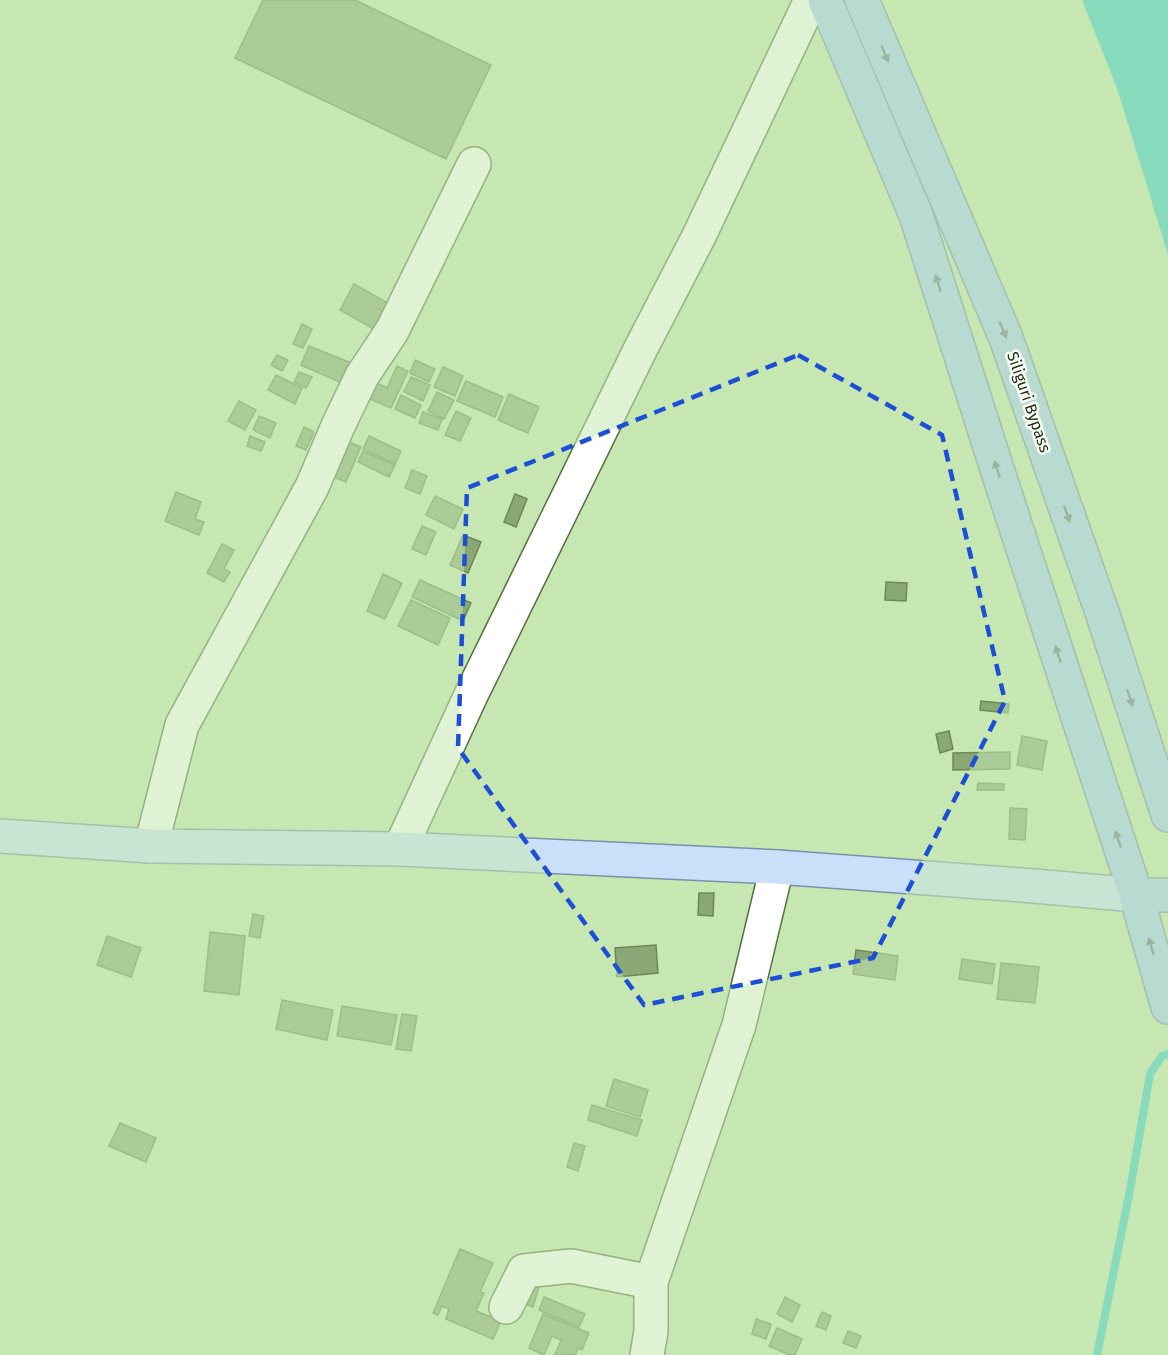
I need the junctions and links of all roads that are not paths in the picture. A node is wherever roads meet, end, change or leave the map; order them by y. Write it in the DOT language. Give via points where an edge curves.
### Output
graph roads {
  1 [pos="811,0"];
  2 [pos="825,0"];
  3 [pos="862,0"];
  4 [pos="474,164"];
  5 [pos="1168,815"];
  6 [pos="0,836"];
  7 [pos="151,846"];
  8 [pos="400,849"];
  9 [pos="777,867"];
  10 [pos="1152,895"];
  11 [pos="1167,1002"];
  12 [pos="651,1282"];
  13 [pos="506,1307"];
  14 [pos="647,1355"];
  1 -- 8 [label="street" via="699,236 471,695"];
  10 -- 2 [label="highway, one-way" via="1002,483 916,215"];
  3 -- 5 [label="highway, Siliguri Bypass, one-way" via="1006,338"];
  4 -- 7 [label="street" via="392,331 362,375 312,487 182,725"];
  6 -- 7 [label="main road"];
  7 -- 8 [label="main road"];
  8 -- 9 [label="main road"];
  9 -- 10 [label="main road"];
  9 -- 12 [label="street" via="739,1025"];
  11 -- 10 [label="highway, one-way"];
  12 -- 13 [label="street" via="571,1266 524,1272"];
  12 -- 14 [label="street"];
}
